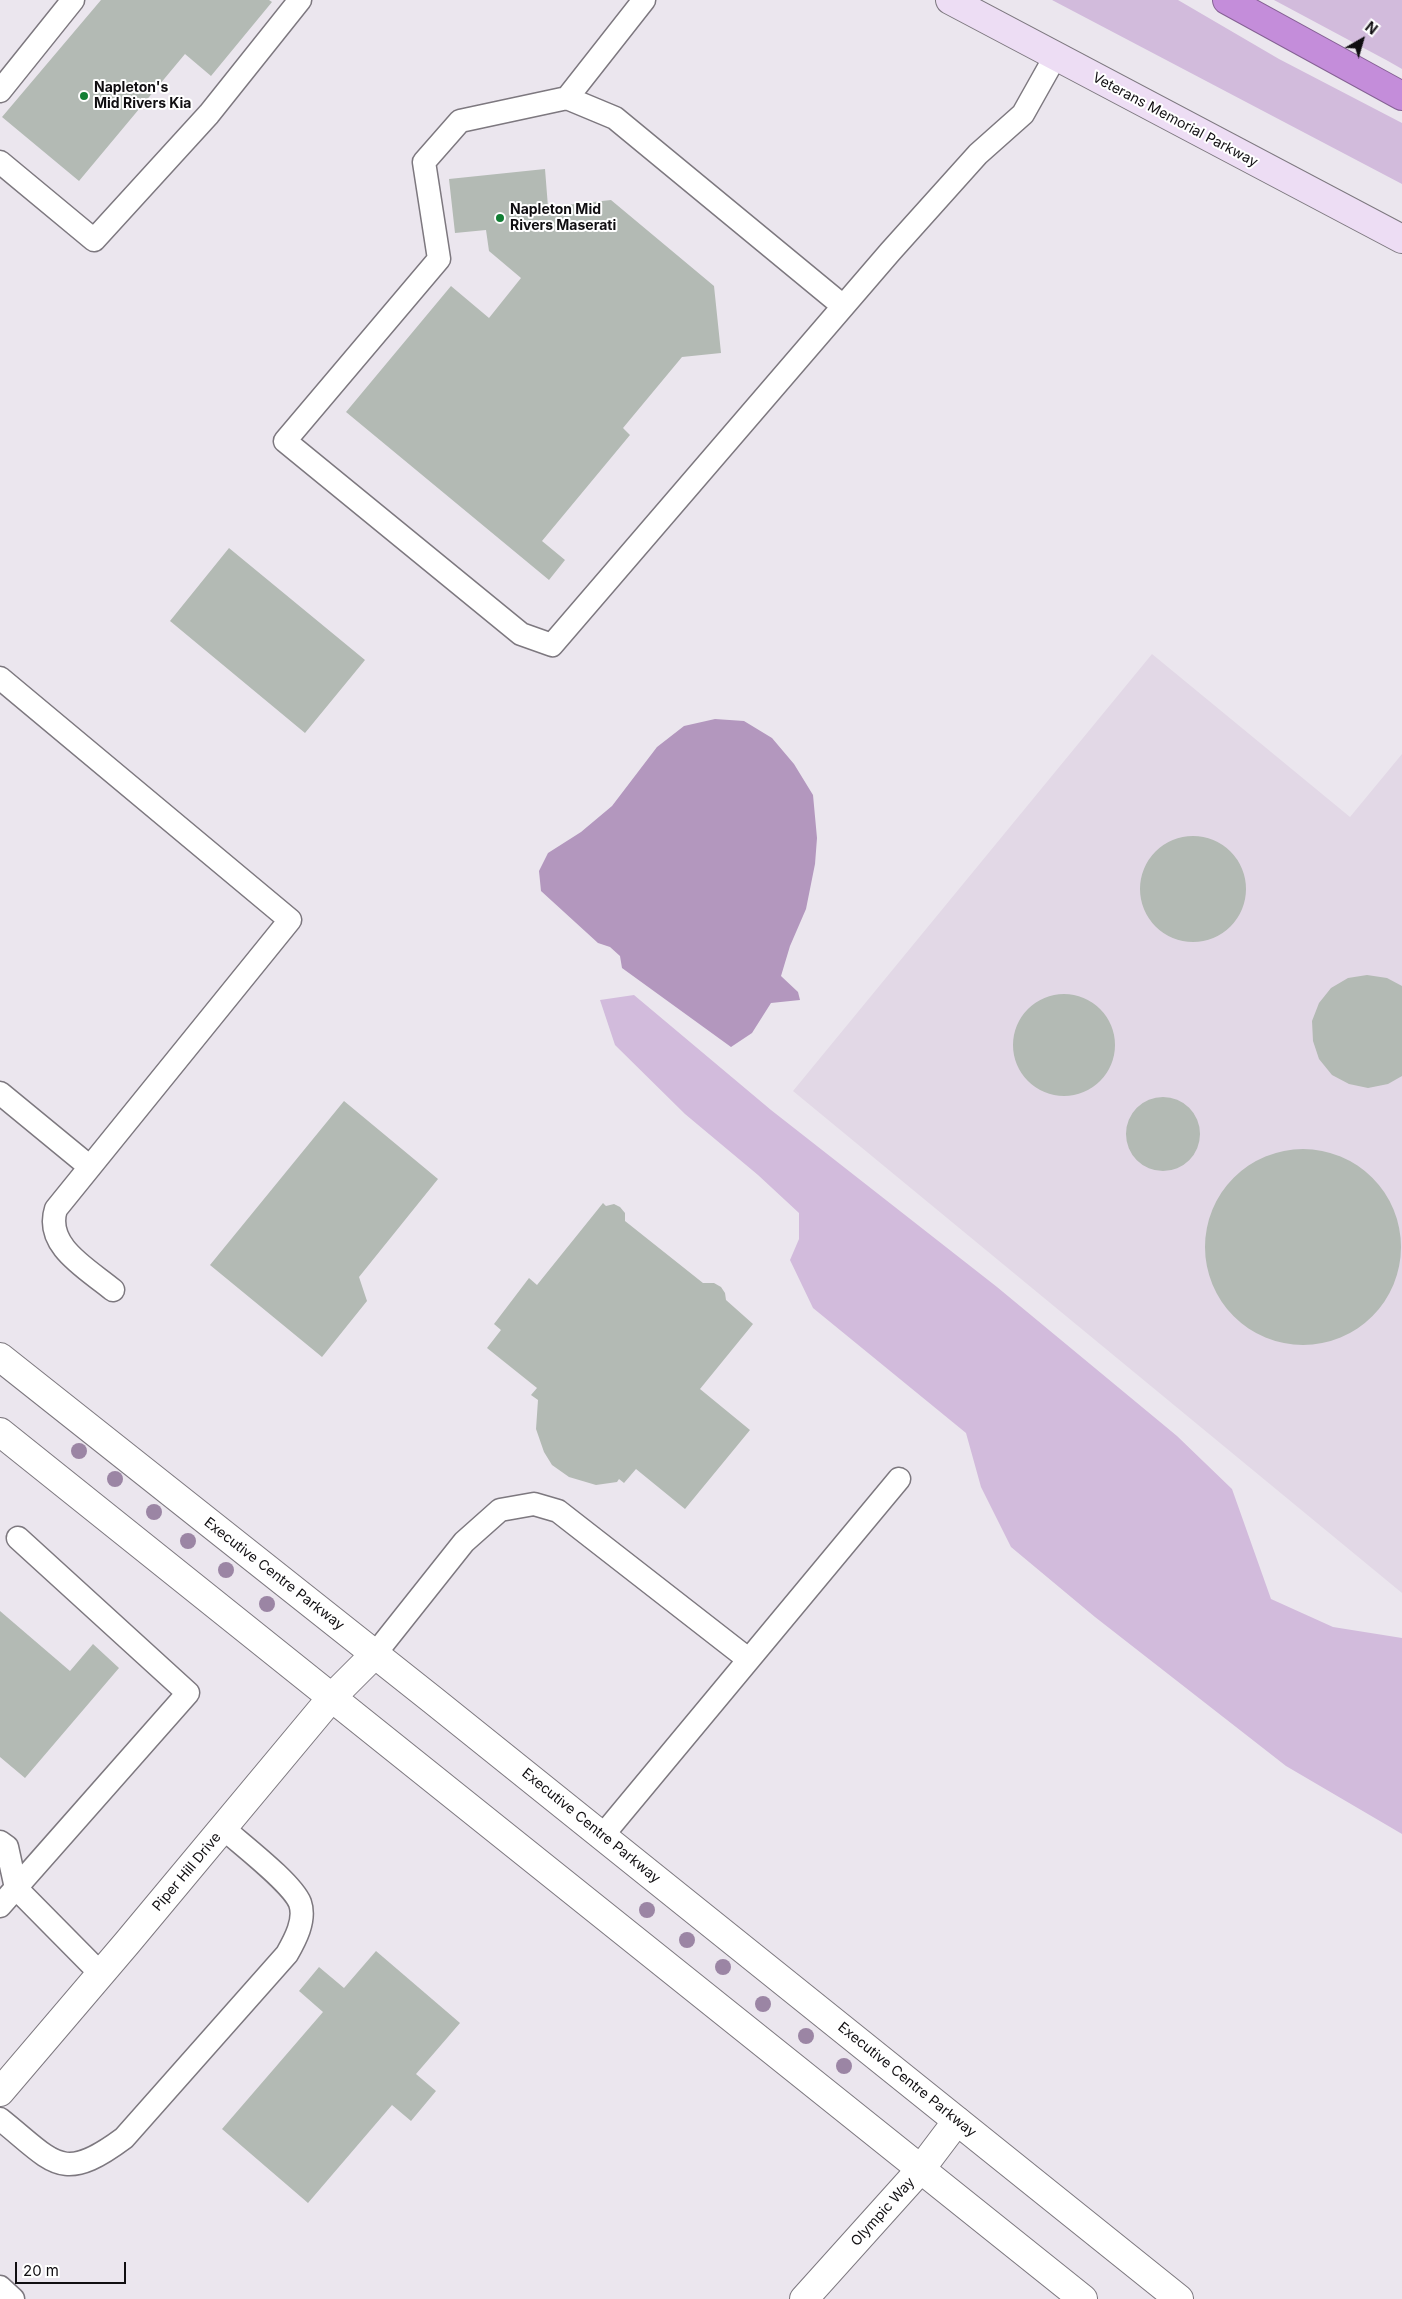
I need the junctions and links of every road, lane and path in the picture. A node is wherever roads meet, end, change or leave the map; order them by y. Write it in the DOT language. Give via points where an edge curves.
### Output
graph roads {
  1 [pos="73,0"];
  2 [pos="300,0"];
  3 [pos="644,0"];
  4 [pos="950,0"];
  5 [pos="1227,0"];
  6 [pos="1055,56"];
  7 [pos="0,91"];
  8 [pos="1402,96"];
  9 [pos="567,98"];
  10 [pos="0,162"];
  11 [pos="1402,239"];
  12 [pos="843,306"];
  13 [pos="0,678"];
  14 [pos="0,1093"];
  15 [pos="90,1167"];
  16 [pos="113,1290"];
  17 [pos="0,1357"];
  18 [pos="0,1432"];
  19 [pos="898,1479"];
  20 [pos="18,1538"];
  21 [pos="376,1654"];
  22 [pos="748,1658"];
  23 [pos="332,1697"];
  24 [pos="223,1828"];
  25 [pos="603,1835"];
  26 [pos="0,1842"];
  27 [pos="16,1888"];
  28 [pos="0,1906"];
  29 [pos="101,1974"];
  30 [pos="0,2092"];
  31 [pos="0,2120"];
  32 [pos="957,2121"];
  33 [pos="920,2170"];
  34 [pos="0,2287"];
  35 [pos="13,2299"];
  36 [pos="804,2299"];
  37 [pos="1083,2299"];
  38 [pos="1179,2299"];
  1 -- 7 [label="lane"];
  2 -- 10 [label="lane" via="209,114 94,240"];
  3 -- 9 [label="lane"];
  4 -- 6 [label="main road, Veterans Memorial Parkway"];
  5 -- 8 [label="highway"];
  6 -- 11 [label="main road, Veterans Memorial Parkway"];
  6 -- 12 [label="lane" via="1023,114 978,154"];
  9 -- 12 [label="lane" via="615,118"];
  9 -- 12 [label="lane" via="460,121 424,162 439,259 285,441 521,634 552,645"];
  13 -- 15 [label="lane" via="290,920"];
  14 -- 15 [label="lane"];
  15 -- 16 [label="lane" via="56,1209 52,1219 54,1235 67,1252"];
  17 -- 21 [label="street, Executive Centre Parkway"];
  18 -- 23 [label="street"];
  19 -- 22 [label="lane"];
  20 -- 27 [label="lane" via="188,1693"];
  21 -- 22 [label="lane" via="464,1542 500,1510 534,1504 558,1511"];
  21 -- 23 [label="street, Piper Hill Drive"];
  21 -- 25 [label="street, Executive Centre Parkway"];
  22 -- 25 [label="lane"];
  23 -- 24 [label="street, Piper Hill Drive"];
  23 -- 33 [label="street"];
  24 -- 29 [label="street, Piper Hill Drive"];
  24 -- 31 [label="lane" via="290,1889 301,1904 299,1932 287,1954 124,2138 102,2154 83,2164 68,2166 49,2158"];
  25 -- 32 [label="street, Executive Centre Parkway"];
  26 -- 27 [label="lane" via="7,1848"];
  27 -- 28 [label="lane"];
  27 -- 29 [label="lane"];
  29 -- 30 [label="street, Piper Hill Drive"];
  32 -- 33 [label="street, Olympic Way"];
  32 -- 38 [label="street, Executive Centre Parkway"];
  33 -- 36 [label="street, Olympic Way"];
  33 -- 37 [label="street"];
  34 -- 35 [label="lane"];
}
